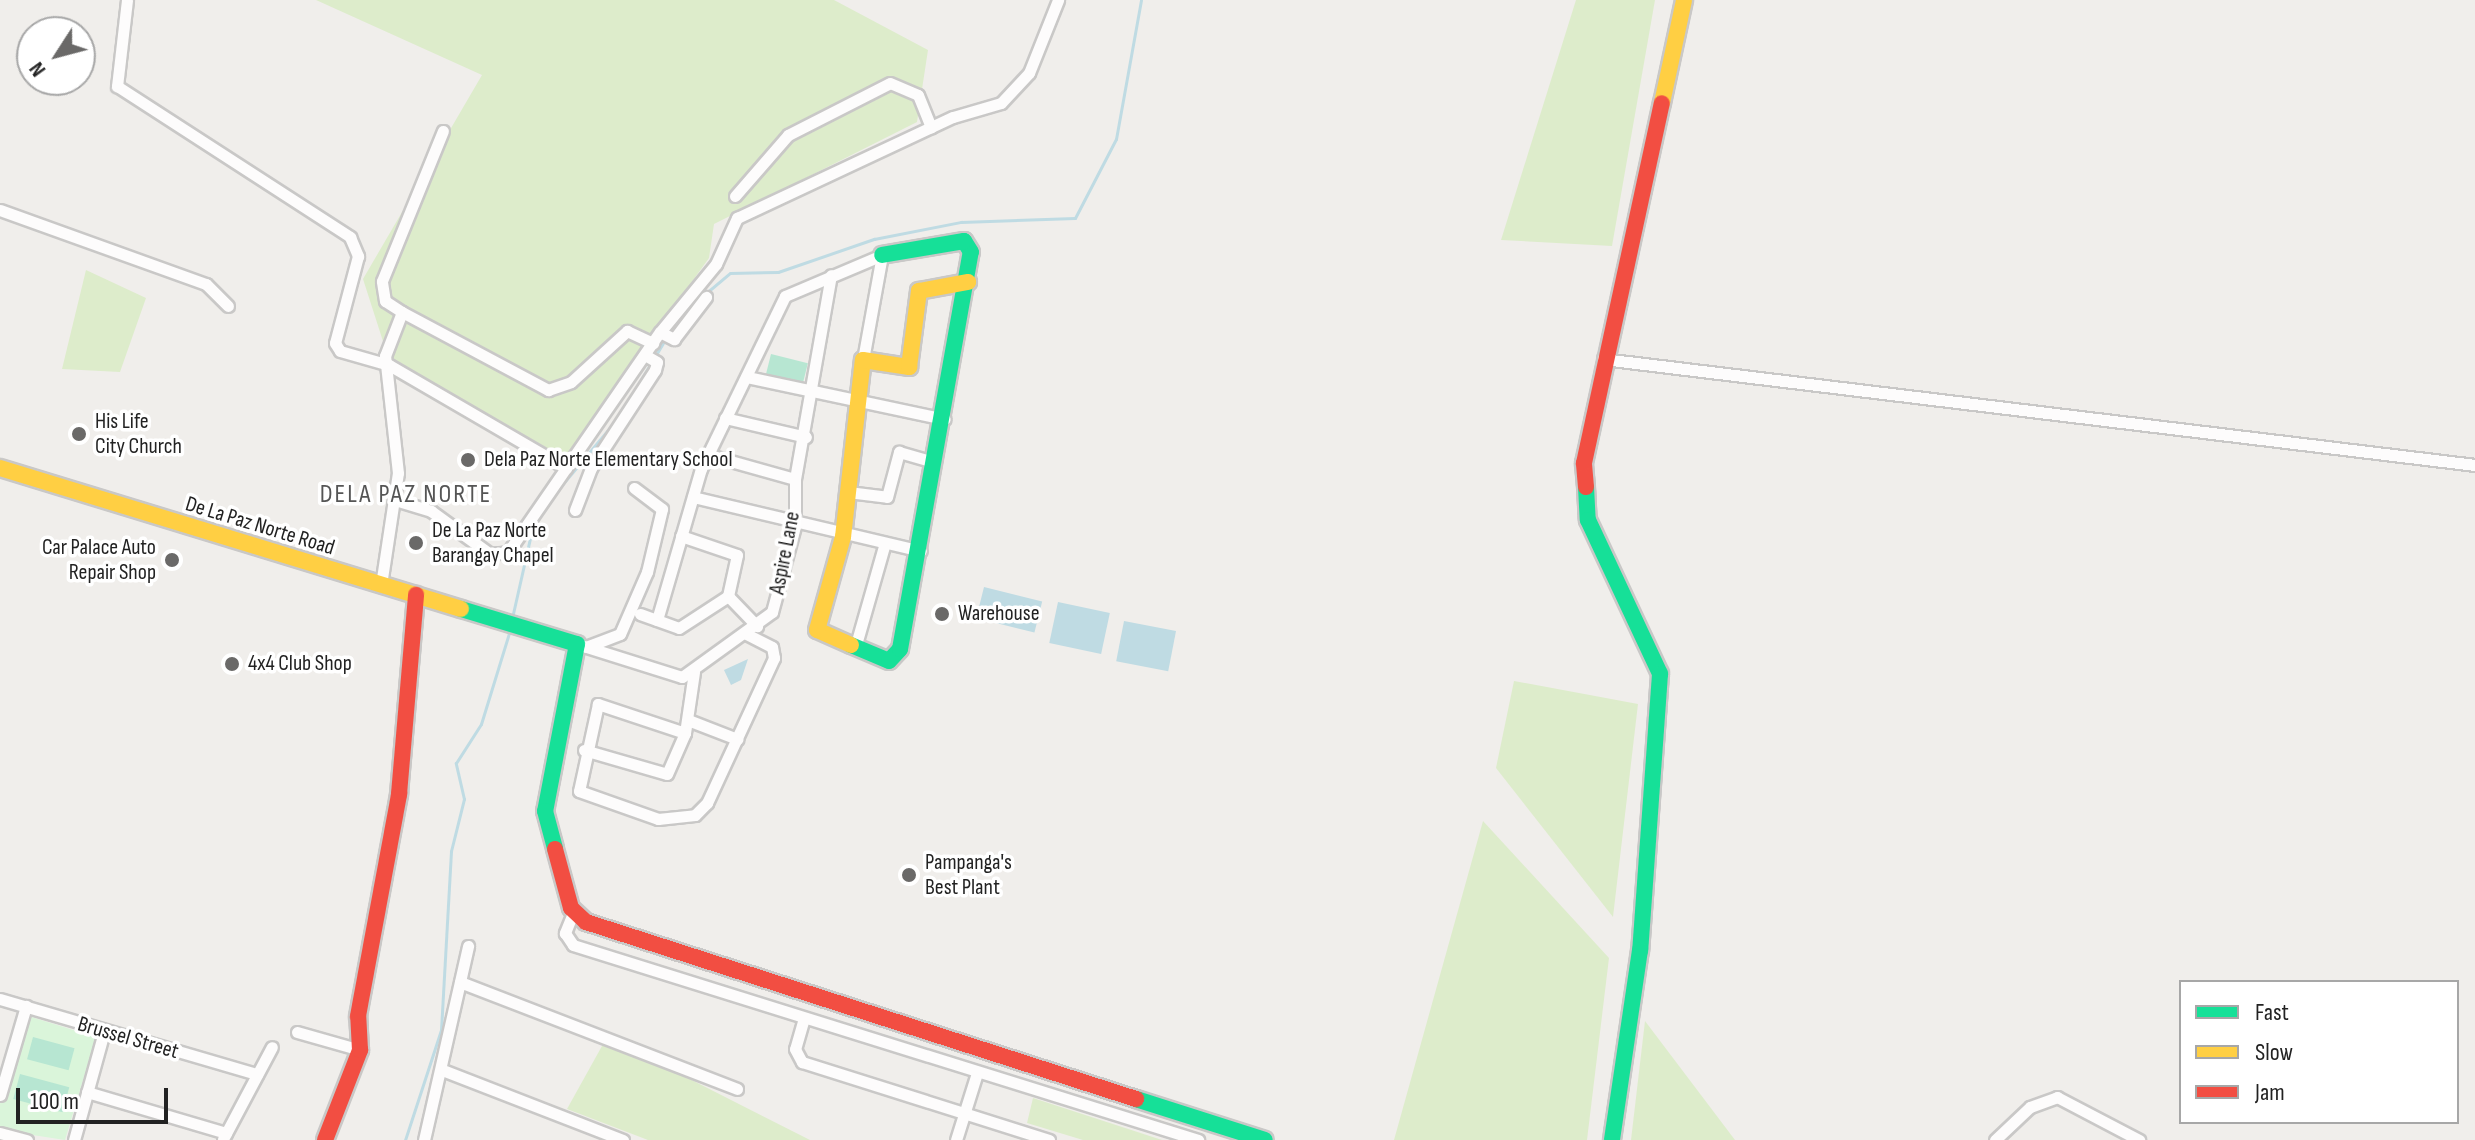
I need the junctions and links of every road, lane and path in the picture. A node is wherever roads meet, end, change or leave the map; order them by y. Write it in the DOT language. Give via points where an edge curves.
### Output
graph roads {
  1 [pos="127,0"];
  2 [pos="1058,0"];
  3 [pos="1684,0"];
  4 [pos="931,128"];
  5 [pos="443,131"];
  6 [pos="735,196"];
  7 [pos="0,210"];
  8 [pos="882,255"];
  9 [pos="831,275"];
  10 [pos="968,282"];
  11 [pos="706,297"];
  12 [pos="228,306"];
  13 [pos="688,308"];
  14 [pos="402,312"];
  15 [pos="661,337"];
  16 [pos="650,358"];
  17 [pos="1602,359"];
  18 [pos="863,360"];
  19 [pos="389,365"];
  20 [pos="747,377"];
  21 [pos="813,395"];
  22 [pos="855,402"];
  23 [pos="725,418"];
  24 [pos="945,419"];
  25 [pos="806,437"];
  26 [pos="709,455"];
  27 [pos="935,462"];
  28 [pos="2475,465"];
  29 [pos="0,468"];
  30 [pos="566,468"];
  31 [pos="795,479"];
  32 [pos="634,488"];
  33 [pos="848,492"];
  34 [pos="693,497"];
  35 [pos="395,500"];
  36 [pos="575,510"];
  37 [pos="795,526"];
  38 [pos="681,536"];
  39 [pos="843,537"];
  40 [pos="885,543"];
  41 [pos="921,551"];
  42 [pos="381,585"];
  43 [pos="416,595"];
  44 [pos="728,596"];
  45 [pos="640,614"];
  46 [pos="657,620"];
  47 [pos="757,626"];
  48 [pos="746,634"];
  49 [pos="581,645"];
  50 [pos="855,648"];
  51 [pos="694,672"];
  52 [pos="688,720"];
  53 [pos="685,733"];
  54 [pos="737,739"];
  55 [pos="584,750"];
  56 [pos="573,913"];
  57 [pos="468,946"];
  58 [pos="460,982"];
  59 [pos="0,999"];
  60 [pos="26,1006"];
  61 [pos="804,1018"];
  62 [pos="104,1032"];
  63 [pos="297,1032"];
  64 [pos="272,1047"];
  65 [pos="360,1050"];
  66 [pos="4,1067"];
  67 [pos="445,1071"];
  68 [pos="977,1073"];
  69 [pos="257,1074"];
  70 [pos="737,1089"];
  71 [pos="87,1092"];
  72 [pos="0,1095"];
  73 [pos="965,1113"];
  74 [pos="1008,1127"];
  75 [pos="0,1133"];
  76 [pos="224,1137"];
  77 [pos="1046,1139"];
  78 [pos="26,1140"];
  79 [pos="74,1140"];
  80 [pos="325,1140"];
  81 [pos="424,1140"];
  82 [pos="623,1140"];
  83 [pos="956,1140"];
  84 [pos="1004,1140"];
  85 [pos="1198,1140"];
  86 [pos="1265,1140"];
  87 [pos="1612,1140"];
  88 [pos="1995,1140"];
  89 [pos="2139,1140"];
  1 -- 19 [label="street" via="117,86 350,237 358,256 335,343"];
  2 -- 4 [label="street" via="1016,89 993,107"];
  3 -- 17 [label="street"];
  4 -- 6 [label="street" via="913,90 890,83 788,135"];
  4 -- 13 [label="street" via="748,209 726,229 716,264"];
  5 -- 14 [label="street" via="382,281 385,301"];
  7 -- 12 [label="street" via="206,284"];
  8 -- 9 [label="street"];
  8 -- 10 [label="street" via="968,242"];
  8 -- 18 [label="street"];
  9 -- 20 [label="street" via="785,296"];
  9 -- 21 [label="street, Aspire Lane"];
  10 -- 18 [label="street" via="919,291 909,367"];
  10 -- 24 [label="street"];
  11 -- 13 [label="street"];
  13 -- 15 [label="street"];
  14 -- 15 [label="street" via="548,390 571,382 627,331"];
  14 -- 19 [label="street" via="387,347"];
  15 -- 16 [label="street"];
  16 -- 30 [label="street"];
  16 -- 36 [label="street" via="591,468"];
  17 -- 28 [label="street"];
  17 -- 87 [label="street" via="1583,494 1588,520 1655,659 1660,691 1640,950"];
  18 -- 22 [label="street"];
  19 -- 30 [label="street"];
  19 -- 35 [label="street"];
  20 -- 21 [label="street"];
  20 -- 23 [label="street"];
  21 -- 22 [label="street"];
  21 -- 25 [label="street, Aspire Lane"];
  22 -- 24 [label="street"];
  22 -- 33 [label="street"];
  23 -- 25 [label="street"];
  23 -- 26 [label="street"];
  24 -- 27 [label="street"];
  25 -- 31 [label="street, Aspire Lane"];
  26 -- 31 [label="street"];
  26 -- 34 [label="street"];
  27 -- 33 [label="street" via="899,452 887,497"];
  27 -- 41 [label="street"];
  29 -- 42 [label="street, De La Paz Norte Road"];
  30 -- 35 [label="street" via="508,552 497,556 431,511"];
  31 -- 37 [label="street, Aspire Lane"];
  32 -- 49 [label="street" via="662,509 647,572 620,634"];
  33 -- 39 [label="street"];
  34 -- 37 [label="street"];
  34 -- 38 [label="street"];
  35 -- 42 [label="street"];
  37 -- 39 [label="street"];
  37 -- 47 [label="street, Aspire Lane" via="772,612"];
  38 -- 44 [label="street" via="737,555"];
  38 -- 46 [label="street"];
  39 -- 40 [label="street"];
  39 -- 50 [label="street" via="817,630"];
  40 -- 41 [label="street"];
  40 -- 50 [label="street"];
  41 -- 50 [label="street" via="897,656 889,661"];
  42 -- 43 [label="street, De La Paz Norte Road"];
  43 -- 49 [label="street, De La Paz Norte Road"];
  43 -- 65 [label="street" via="399,794 358,1016"];
  44 -- 46 [label="street" via="679,628"];
  44 -- 47 [label="street"];
  45 -- 46 [label="street"];
  47 -- 48 [label="street, Aspire Lane"];
  48 -- 51 [label="street, Aspire Lane"];
  48 -- 54 [label="street" via="772,647 774,658"];
  49 -- 51 [label="street" via="674,676"];
  49 -- 56 [label="street" via="545,811"];
  51 -- 52 [label="street"];
  52 -- 53 [label="street"];
  52 -- 54 [label="street"];
  53 -- 55 [label="street" via="667,774"];
  53 -- 55 [label="street" via="598,704"];
  54 -- 55 [label="street" via="707,803 695,815 658,819 579,791"];
  56 -- 61 [label="street" via="565,933 573,945"];
  56 -- 86 [label="street"];
  57 -- 58 [label="street"];
  58 -- 67 [label="street"];
  58 -- 70 [label="street"];
  59 -- 60 [label="street, Brussel Street"];
  60 -- 62 [label="street, Brussel Street"];
  60 -- 66 [label="street"];
  61 -- 68 [label="street"];
  61 -- 73 [label="street" via="795,1049 802,1062"];
  62 -- 69 [label="street, Brussel Street"];
  62 -- 71 [label="street"];
  63 -- 65 [label="street"];
  64 -- 69 [label="street"];
  65 -- 80 [label="street"];
  66 -- 72 [label="street"];
  67 -- 81 [label="street"];
  67 -- 82 [label="street"];
  68 -- 73 [label="street"];
  68 -- 85 [label="street"];
  69 -- 76 [label="street"];
  71 -- 76 [label="street"];
  71 -- 79 [label="street"];
  73 -- 74 [label="street"];
  73 -- 83 [label="street"];
  74 -- 77 [label="street"];
  74 -- 84 [label="street"];
  75 -- 78 [label="street"];
  88 -- 89 [label="street" via="2030,1107 2057,1097"];
}
